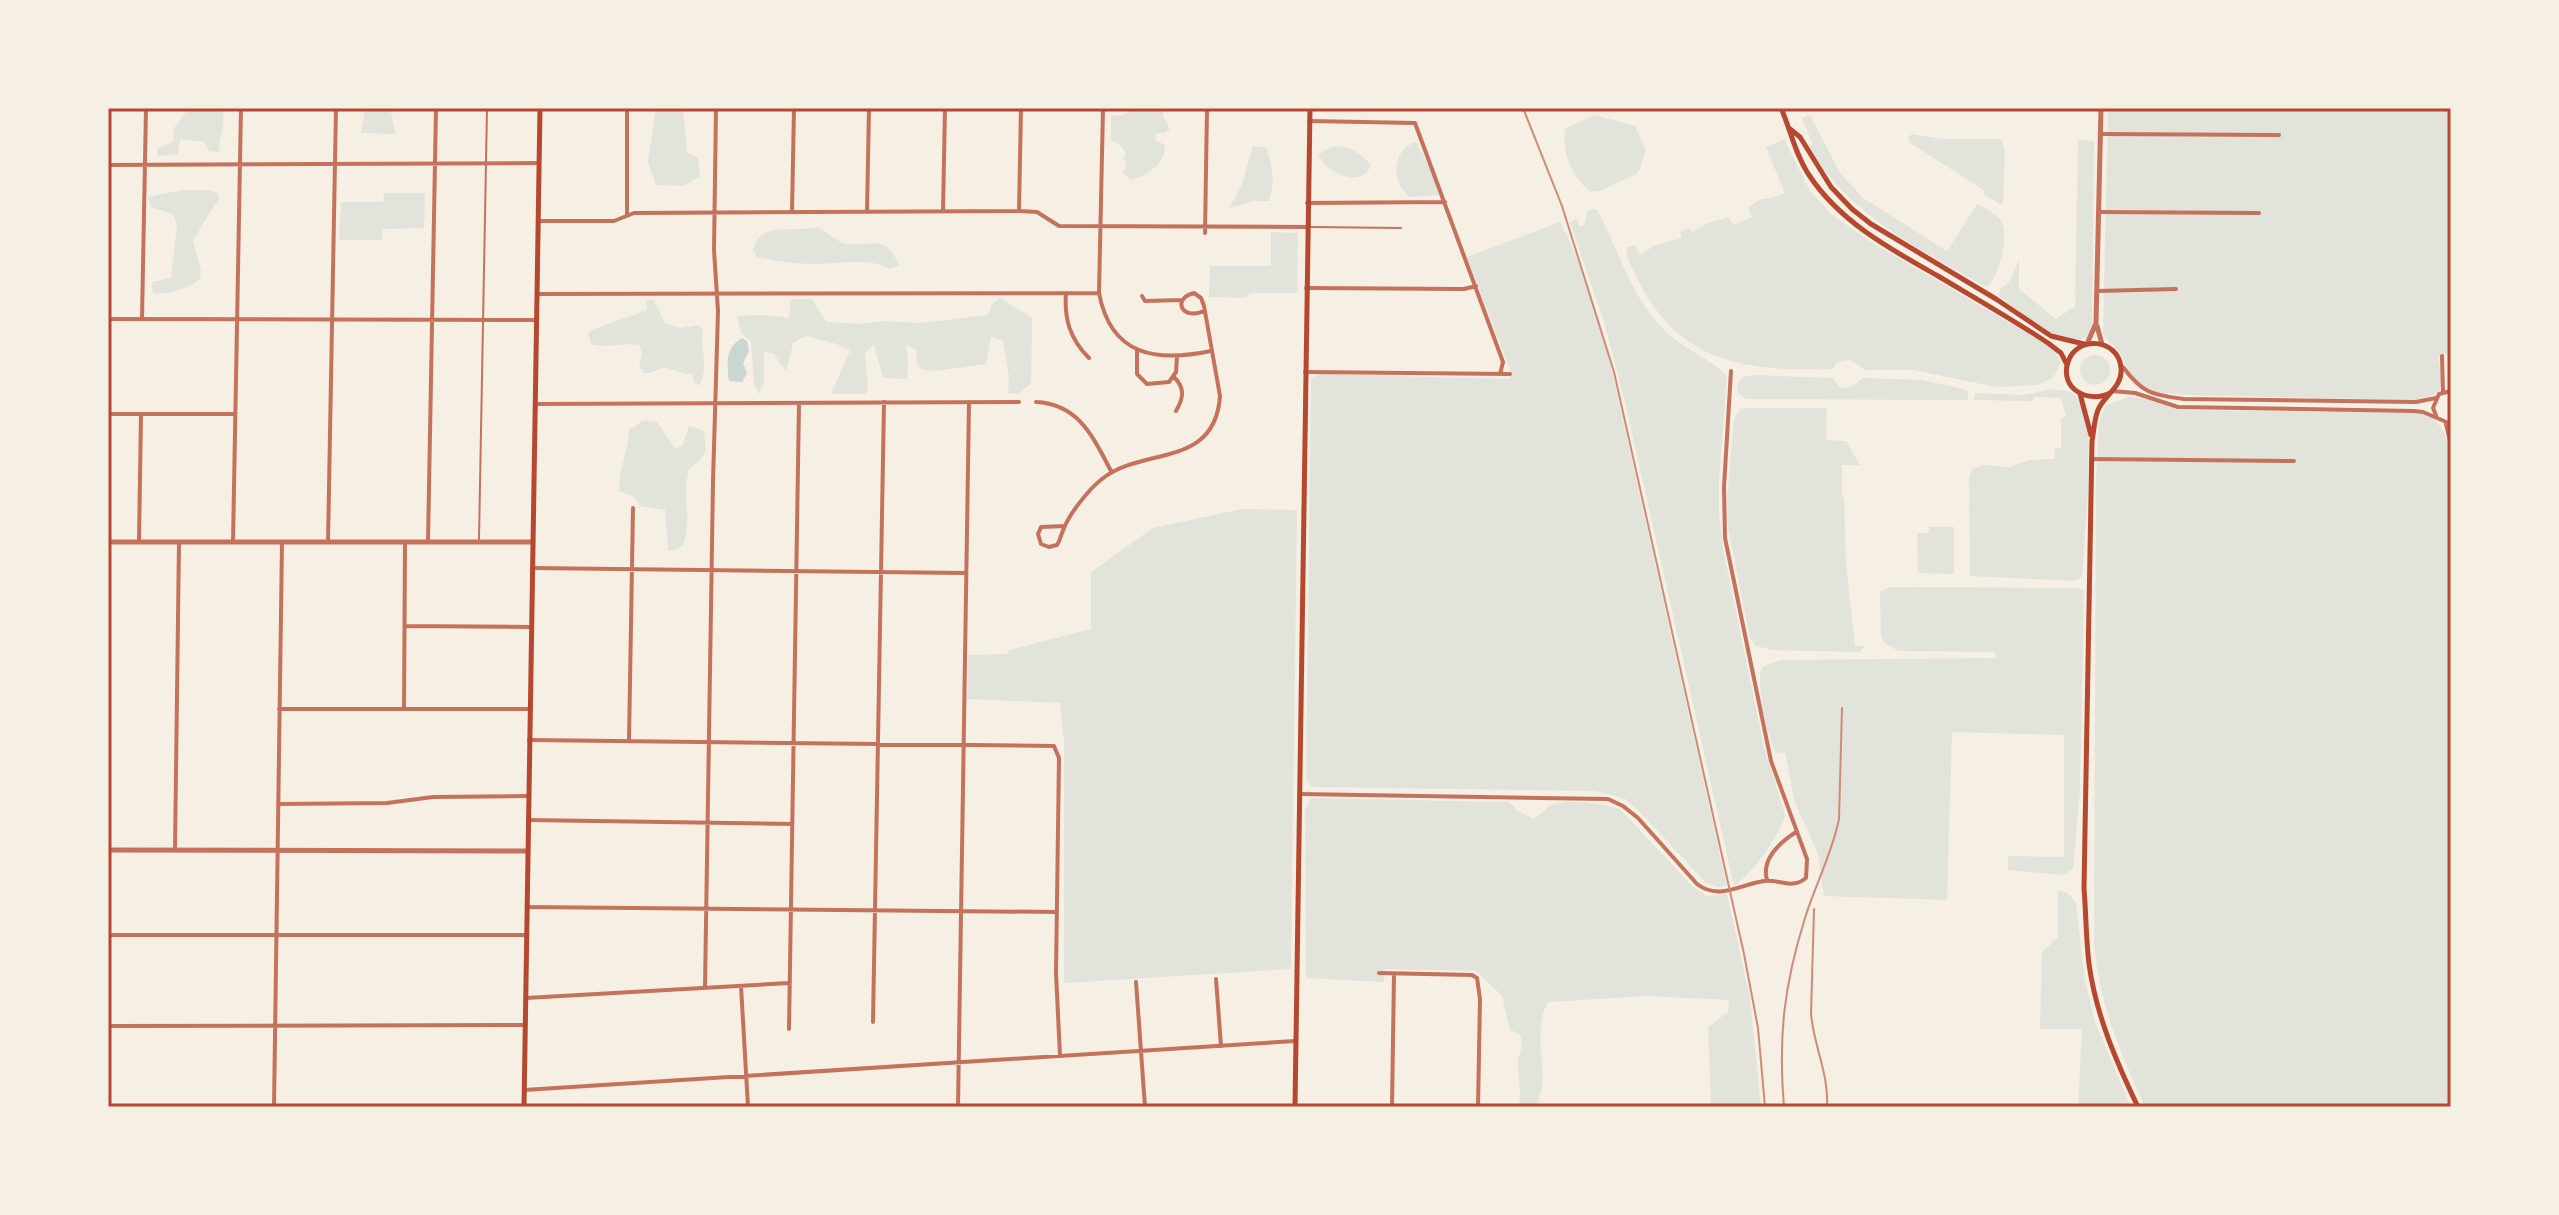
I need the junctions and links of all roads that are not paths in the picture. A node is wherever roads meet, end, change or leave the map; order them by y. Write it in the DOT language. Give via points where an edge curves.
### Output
graph roads {
  1 [pos="146,108"];
  2 [pos="241,108"];
  3 [pos="336,108"];
  4 [pos="436,108"];
  5 [pos="487,108"];
  6 [pos="540,108"];
  7 [pos="627,108"];
  8 [pos="716,108"];
  9 [pos="794,108"];
  10 [pos="869,108"];
  11 [pos="945,108"];
  12 [pos="1021,108"];
  13 [pos="1103,108"];
  14 [pos="1207,108"];
  15 [pos="1310,108"];
  16 [pos="1781,108"];
  17 [pos="2101,108"];
  18 [pos="1309,121"];
  19 [pos="1790,129"];
  20 [pos="2101,134"];
  21 [pos="2279,135"];
  22 [pos="435,162"];
  23 [pos="486,163"];
  24 [pos="539,163"];
  25 [pos="335,164"];
  26 [pos="108,165"];
  27 [pos="145,165"];
  28 [pos="240,165"];
  29 [pos="1445,202"];
  30 [pos="1307,203"];
  31 [pos="943,211"];
  32 [pos="1019,211"];
  33 [pos="715,212"];
  34 [pos="792,212"];
  35 [pos="867,212"];
  36 [pos="2099,212"];
  37 [pos="2259,213"];
  38 [pos="627,215"];
  39 [pos="538,221"];
  40 [pos="1102,226"];
  41 [pos="1205,226"];
  42 [pos="1307,227"];
  43 [pos="1401,228"];
  44 [pos="1205,233"];
  45 [pos="1476,286"];
  46 [pos="1306,288"];
  47 [pos="2176,289"];
  48 [pos="2097,291"];
  49 [pos="1066,293"];
  50 [pos="1099,293"];
  51 [pos="537,294"];
  52 [pos="718,295"];
  53 [pos="1142,296"];
  54 [pos="1182,300"];
  55 [pos="1204,311"];
  56 [pos="108,319"];
  57 [pos="142,319"];
  58 [pos="237,320"];
  59 [pos="332,320"];
  60 [pos="432,320"];
  61 [pos="484,320"];
  62 [pos="537,320"];
  63 [pos="2096,323"];
  64 [pos="2086,344"];
  65 [pos="2102,344"];
  66 [pos="1137,349"];
  67 [pos="1211,351"];
  68 [pos="2450,355"];
  69 [pos="2442,356"];
  70 [pos="1177,357"];
  71 [pos="1089,358"];
  72 [pos="2451,364"];
  73 [pos="2067,365"];
  74 [pos="2121,365"];
  75 [pos="1731,371"];
  76 [pos="1305,372"];
  77 [pos="1500,374"];
  78 [pos="1510,374"];
  79 [pos="1174,377"];
  80 [pos="2451,391"];
  81 [pos="2111,392"];
  82 [pos="2443,392"];
  83 [pos="2079,394"];
  84 [pos="2436,398"];
  85 [pos="884,402"];
  86 [pos="969,402"];
  87 [pos="1019,402"];
  88 [pos="1036,402"];
  89 [pos="715,403"];
  90 [pos="799,403"];
  91 [pos="535,404"];
  92 [pos="1176,411"];
  93 [pos="108,414"];
  94 [pos="141,414"];
  95 [pos="235,414"];
  96 [pos="2437,418"];
  97 [pos="2449,424"];
  98 [pos="2092,441"];
  99 [pos="2451,445"];
  100 [pos="2092,459"];
  101 [pos="2294,461"];
  102 [pos="1112,472"];
  103 [pos="633,508"];
  104 [pos="1065,526"];
  105 [pos="108,542"];
  106 [pos="139,542"];
  107 [pos="179,542"];
  108 [pos="428,542"];
  109 [pos="532,542"];
  110 [pos="233,543"];
  111 [pos="282,543"];
  112 [pos="328,543"];
  113 [pos="405,543"];
  114 [pos="479,543"];
  115 [pos="532,568"];
  116 [pos="633,569"];
  117 [pos="712,570"];
  118 [pos="796,571"];
  119 [pos="880,572"];
  120 [pos="966,573"];
  121 [pos="405,626"];
  122 [pos="531,627"];
  123 [pos="279,709"];
  124 [pos="404,709"];
  125 [pos="530,709"];
  126 [pos="529,740"];
  127 [pos="629,740"];
  128 [pos="709,741"];
  129 [pos="793,742"];
  130 [pos="878,743"];
  131 [pos="963,744"];
  132 [pos="1300,794"];
  133 [pos="528,796"];
  134 [pos="278,804"];
  135 [pos="528,820"];
  136 [pos="707,823"];
  137 [pos="792,824"];
  138 [pos="1796,832"];
  139 [pos="108,850"];
  140 [pos="175,850"];
  141 [pos="277,850"];
  142 [pos="527,851"];
  143 [pos="1767,880"];
  144 [pos="527,907"];
  145 [pos="706,908"];
  146 [pos="791,909"];
  147 [pos="875,910"];
  148 [pos="961,911"];
  149 [pos="1056,912"];
  150 [pos="108,935"];
  151 [pos="276,935"];
  152 [pos="526,935"];
  153 [pos="1379,973"];
  154 [pos="1394,974"];
  155 [pos="1216,979"];
  156 [pos="1136,982"];
  157 [pos="789,983"];
  158 [pos="741,986"];
  159 [pos="705,987"];
  160 [pos="526,998"];
  161 [pos="873,1022"];
  162 [pos="275,1025"];
  163 [pos="525,1025"];
  164 [pos="108,1026"];
  165 [pos="789,1029"];
  166 [pos="1295,1041"];
  167 [pos="1221,1046"];
  168 [pos="1141,1051"];
  169 [pos="1060,1056"];
  170 [pos="958,1063"];
  171 [pos="746,1076"];
  172 [pos="524,1090"];
  173 [pos="274,1107"];
  174 [pos="524,1107"];
  175 [pos="748,1107"];
  176 [pos="958,1107"];
  177 [pos="1145,1107"];
  178 [pos="1295,1107"];
  179 [pos="1392,1107"];
  180 [pos="1478,1107"];
  181 [pos="2138,1107"];
  1 -- 27 [label="street"];
  2 -- 28 [label="street"];
  3 -- 25 [label="street"];
  4 -- 22 [label="street"];
  5 -- 23 [label="lane"];
  6 -- 24 [label="main road"];
  7 -- 38 [label="street"];
  8 -- 33 [label="street"];
  9 -- 34 [label="street"];
  10 -- 35 [label="street"];
  11 -- 31 [label="street"];
  12 -- 32 [label="street"];
  13 -- 40 [label="street"];
  14 -- 41 [label="street"];
  15 -- 18 [label="main road"];
  16 -- 19 [label="main road"];
  17 -- 20 [label="street"];
  18 -- 29 [label="street" via="1415,123"];
  18 -- 30 [label="main road"];
  19 -- 64 [label="main road" via="1840,197 1871,224 2051,336"];
  19 -- 73 [label="main road" via="1807,173 1843,215 2058,350"];
  20 -- 21 [label="street"];
  20 -- 36 [label="street"];
  22 -- 23 [label="street"];
  22 -- 25 [label="street"];
  22 -- 60 [label="street"];
  23 -- 24 [label="street"];
  23 -- 61 [label="lane"];
  24 -- 39 [label="main road"];
  25 -- 28 [label="street"];
  25 -- 59 [label="street"];
  26 -- 27 [label="street"];
  27 -- 28 [label="street"];
  27 -- 57 [label="street"];
  28 -- 58 [label="street"];
  29 -- 30 [label="street"];
  29 -- 45 [label="street"];
  30 -- 42 [label="main road"];
  31 -- 32 [label="street"];
  31 -- 35 [label="street"];
  32 -- 40 [label="street" via="1037,212 1059,226"];
  33 -- 34 [label="street"];
  33 -- 38 [label="street"];
  33 -- 52 [label="street"];
  34 -- 35 [label="street"];
  36 -- 37 [label="street"];
  36 -- 48 [label="street"];
  38 -- 39 [label="street" via="614,221"];
  39 -- 51 [label="main road"];
  40 -- 41 [label="street"];
  40 -- 50 [label="street"];
  41 -- 42 [label="street"];
  41 -- 44 [label="street"];
  42 -- 43 [label="lane"];
  42 -- 46 [label="main road"];
  45 -- 46 [label="street"];
  45 -- 77 [label="street" via="1503,362"];
  46 -- 76 [label="main road"];
  47 -- 48 [label="street"];
  48 -- 63 [label="street"];
  49 -- 50 [label="street"];
  49 -- 52 [label="street"];
  49 -- 71 [label="street" via="1064,317"];
  50 -- 66 [label="street" via="1110,323"];
  51 -- 52 [label="street"];
  51 -- 62 [label="main road"];
  52 -- 89 [label="street"];
  53 -- 54 [label="street" via="1145,301"];
  54 -- 55 [label="street" via="1187,314"];
  54 -- 55 [label="street" via="1194,293"];
  55 -- 67 [label="street"];
  56 -- 57 [label="street"];
  57 -- 58 [label="street"];
  58 -- 59 [label="street"];
  58 -- 95 [label="street"];
  59 -- 60 [label="street"];
  59 -- 112 [label="street"];
  60 -- 61 [label="street"];
  60 -- 108 [label="street"];
  61 -- 62 [label="street"];
  61 -- 114 [label="lane"];
  62 -- 91 [label="main road"];
  63 -- 64 [label="street"];
  63 -- 65 [label="street"];
  64 -- 65 [label="main road"];
  64 -- 73 [label="main road" via="2073,352"];
  65 -- 74 [label="main road"];
  66 -- 70 [label="street"];
  66 -- 79 [label="street" via="1136,369 1147,384"];
  67 -- 70 [label="street"];
  67 -- 102 [label="street" via="1220,396 1209,431 1182,451"];
  68 -- 72 [label="street"];
  69 -- 82 [label="street"];
  70 -- 79 [label="street"];
  73 -- 83 [label="main road" via="2070,383"];
  74 -- 81 [label="main road" via="2120,380"];
  74 -- 84 [label="street" via="2143,390 2184,399"];
  75 -- 138 [label="street" via="1725,538 1771,761"];
  76 -- 77 [label="street"];
  76 -- 132 [label="main road"];
  77 -- 78 [label="street"];
  79 -- 92 [label="street" via="1183,395"];
  80 -- 82 [label="street"];
  81 -- 83 [label="main road" via="2095,398"];
  81 -- 96 [label="street" via="2135,393 2178,407 2414,411"];
  81 -- 98 [label="main road" via="2098,410"];
  82 -- 84 [label="street"];
  83 -- 98 [label="main road"];
  84 -- 96 [label="street"];
  85 -- 86 [label="street"];
  85 -- 90 [label="street"];
  85 -- 119 [label="street"];
  86 -- 87 [label="street"];
  86 -- 120 [label="street"];
  88 -- 102 [label="street" via="1061,407 1081,421"];
  89 -- 90 [label="street"];
  89 -- 91 [label="street"];
  89 -- 117 [label="street"];
  90 -- 118 [label="street"];
  91 -- 109 [label="main road"];
  93 -- 94 [label="street"];
  94 -- 95 [label="street"];
  94 -- 106 [label="street"];
  95 -- 110 [label="street"];
  96 -- 97 [label="street"];
  97 -- 99 [label="street"];
  98 -- 100 [label="main road"];
  100 -- 101 [label="street"];
  100 -- 181 [label="main road" via="2086,935 2103,1026"];
  102 -- 104 [label="street" via="1089,490"];
  103 -- 116 [label="street"];
  104 -- 104 [label="street" via="1057,545 1041,544 1041,527"];
  105 -- 106 [label="street"];
  106 -- 107 [label="street"];
  107 -- 110 [label="street"];
  107 -- 140 [label="street"];
  108 -- 113 [label="street"];
  108 -- 114 [label="street"];
  109 -- 114 [label="street"];
  109 -- 115 [label="main road"];
  110 -- 111 [label="street"];
  111 -- 112 [label="street"];
  111 -- 123 [label="street"];
  112 -- 113 [label="street"];
  113 -- 121 [label="street"];
  115 -- 116 [label="street"];
  115 -- 122 [label="main road"];
  116 -- 117 [label="street"];
  116 -- 127 [label="street"];
  117 -- 118 [label="street"];
  117 -- 128 [label="street"];
  118 -- 119 [label="street"];
  118 -- 129 [label="street"];
  119 -- 120 [label="street"];
  119 -- 130 [label="street"];
  120 -- 131 [label="street"];
  121 -- 122 [label="street"];
  121 -- 124 [label="street"];
  122 -- 125 [label="main road"];
  123 -- 124 [label="street"];
  123 -- 134 [label="street"];
  124 -- 125 [label="street"];
  125 -- 126 [label="main road"];
  126 -- 127 [label="street"];
  126 -- 133 [label="main road"];
  127 -- 128 [label="street"];
  128 -- 129 [label="street"];
  128 -- 136 [label="street"];
  129 -- 130 [label="street"];
  129 -- 137 [label="street"];
  130 -- 131 [label="street"];
  130 -- 147 [label="street"];
  131 -- 148 [label="street"];
  131 -- 149 [label="street" via="1057,749"];
  132 -- 143 [label="street" via="1608,799 1638,818 1702,888 1716,892"];
  132 -- 166 [label="main road"];
  133 -- 134 [label="street"];
  133 -- 135 [label="main road"];
  134 -- 141 [label="street"];
  135 -- 136 [label="street"];
  135 -- 142 [label="main road"];
  136 -- 137 [label="street"];
  136 -- 145 [label="street"];
  137 -- 146 [label="street"];
  138 -- 143 [label="street" via="1767,860"];
  138 -- 143 [label="street" via="1809,865 1806,878 1791,885"];
  139 -- 140 [label="street"];
  140 -- 141 [label="street"];
  141 -- 142 [label="street"];
  141 -- 151 [label="street"];
  142 -- 144 [label="main road"];
  144 -- 145 [label="street"];
  144 -- 152 [label="main road"];
  145 -- 146 [label="street"];
  145 -- 159 [label="street"];
  146 -- 147 [label="street"];
  146 -- 157 [label="street"];
  147 -- 148 [label="street"];
  147 -- 161 [label="street"];
  148 -- 149 [label="street"];
  148 -- 170 [label="street"];
  149 -- 169 [label="street"];
  150 -- 151 [label="street"];
  151 -- 152 [label="street"];
  151 -- 162 [label="street"];
  152 -- 160 [label="main road"];
  153 -- 154 [label="street"];
  154 -- 179 [label="street"];
  154 -- 180 [label="street" via="1477,978"];
  155 -- 167 [label="street"];
  156 -- 168 [label="street"];
  157 -- 158 [label="street"];
  157 -- 165 [label="street"];
  158 -- 159 [label="street"];
  158 -- 171 [label="street"];
  159 -- 160 [label="street"];
  160 -- 163 [label="main road"];
  162 -- 163 [label="street"];
  162 -- 164 [label="street"];
  162 -- 173 [label="street"];
  163 -- 172 [label="main road"];
  166 -- 167 [label="street"];
  166 -- 178 [label="main road"];
  167 -- 168 [label="street"];
  168 -- 169 [label="street"];
  168 -- 177 [label="street"];
  169 -- 170 [label="street"];
  170 -- 171 [label="street"];
  170 -- 176 [label="street"];
  171 -- 172 [label="street"];
  171 -- 175 [label="street"];
  172 -- 174 [label="main road"];
}
